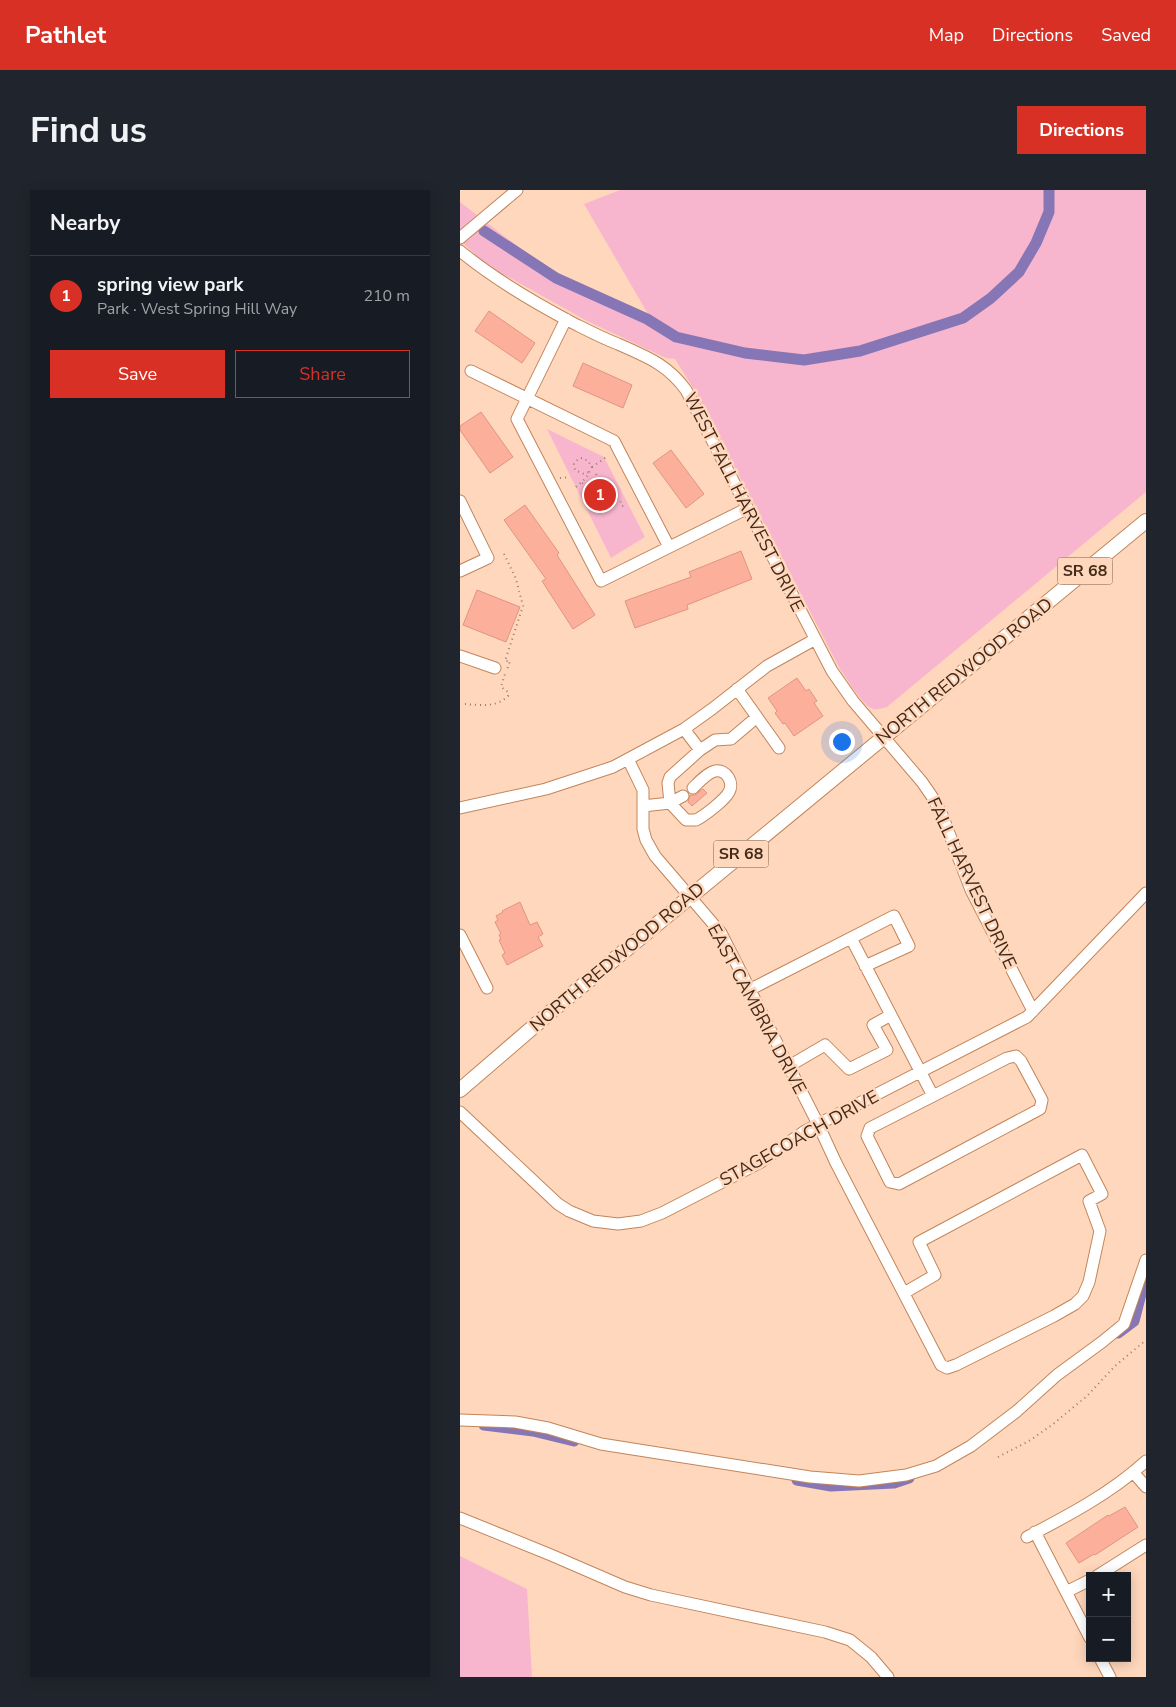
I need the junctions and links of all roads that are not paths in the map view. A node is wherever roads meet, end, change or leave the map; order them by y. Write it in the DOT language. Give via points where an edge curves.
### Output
graph roads {
  1 [pos="516,190"];
  2 [pos="460,238"];
  3 [pos="460,251"];
  4 [pos="566,319"];
  5 [pos="471,371"];
  6 [pos="527,398"];
  7 [pos="460,501"];
  8 [pos="744,510"];
  9 [pos="1146,521"];
  10 [pos="669,547"];
  11 [pos="460,571"];
  12 [pos="812,641"];
  13 [pos="460,656"];
  14 [pos="495,668"];
  15 [pos="737,689"];
  16 [pos="758,717"];
  17 [pos="684,729"];
  18 [pos="883,737"];
  19 [pos="780,748"];
  20 [pos="700,750"];
  21 [pos="628,758"];
  22 [pos="693,788"];
  23 [pos="683,796"];
  24 [pos="670,803"];
  25 [pos="642,806"];
  26 [pos="460,808"];
  27 [pos="1146,893"];
  28 [pos="690,896"];
  29 [pos="460,935"];
  30 [pos="851,938"];
  31 [pos="865,966"];
  32 [pos="487,988"];
  33 [pos="749,990"];
  34 [pos="1033,1011"];
  35 [pos="891,1015"];
  36 [pos="789,1066"];
  37 [pos="920,1072"];
  38 [pos="460,1090"];
  39 [pos="933,1096"];
  40 [pos="460,1112"];
  41 [pos="818,1124"];
  42 [pos="1146,1260"];
  43 [pos="904,1293"];
  44 [pos="460,1420"];
  45 [pos="1146,1461"];
  46 [pos="1133,1472"];
  47 [pos="1146,1487"];
  48 [pos="460,1518"];
  49 [pos="1146,1545"];
  50 [pos="1103,1572"];
  51 [pos="1086,1582"];
  52 [pos="1066,1592"];
  53 [pos="1086,1630"];
  54 [pos="1102,1662"];
  55 [pos="888,1677"];
  56 [pos="1110,1677"];
  1 -- 2 [label="street"];
  3 -- 4 [label="street, WEST FALL HARVEST DRIVE" via="493,276"];
  4 -- 6 [label="street"];
  4 -- 18 [label="street, WEST FALL HARVEST DRIVE" via="651,358 679,380 693,401 832,671"];
  5 -- 6 [label="street"];
  6 -- 10 [label="street" via="614,441"];
  6 -- 10 [label="street" via="517,419 601,581"];
  7 -- 11 [label="street" via="488,558"];
  8 -- 10 [label="street"];
  9 -- 18 [label="main road, NORTH REDWOOD ROAD / SR 68"];
  12 -- 15 [label="street" via="768,666"];
  13 -- 14 [label="street"];
  15 -- 16 [label="street"];
  15 -- 17 [label="street"];
  16 -- 19 [label="street"];
  16 -- 20 [label="street" via="731,739 715,740"];
  17 -- 20 [label="street"];
  17 -- 21 [label="street"];
  18 -- 28 [label="main road, NORTH REDWOOD ROAD / SR 68"];
  18 -- 34 [label="street, FALL HARVEST DRIVE" via="928,790 938,807 971,890"];
  20 -- 24 [label="street" via="670,777"];
  21 -- 25 [label="street, EAST CAMBRIA DRIVE" via="643,790"];
  21 -- 26 [label="street" via="612,767 546,789"];
  22 -- 24 [label="street" via="709,774 718,771 727,775 731,786 726,796 696,820 686,820"];
  23 -- 24 [label="street"];
  24 -- 25 [label="street"];
  25 -- 28 [label="street, EAST CAMBRIA DRIVE" via="642,829 654,856"];
  27 -- 34 [label="street, STAGECOACH DRIVE"];
  28 -- 33 [label="street, EAST CAMBRIA DRIVE" via="721,933"];
  28 -- 38 [label="main road, NORTH REDWOOD ROAD / SR 68"];
  29 -- 32 [label="street"];
  30 -- 31 [label="street"];
  30 -- 31 [label="street" via="894,916 909,946"];
  30 -- 33 [label="street"];
  31 -- 35 [label="street"];
  33 -- 36 [label="street, EAST CAMBRIA DRIVE"];
  34 -- 37 [label="street, STAGECOACH DRIVE" via="1024,1019"];
  35 -- 36 [label="street" via="873,1025 887,1050 849,1069 825,1045"];
  35 -- 37 [label="street"];
  36 -- 41 [label="street, EAST CAMBRIA DRIVE"];
  37 -- 39 [label="street"];
  37 -- 41 [label="street, STAGECOACH DRIVE"];
  39 -- 39 [label="street" via="1016,1056 1022,1061 1042,1100 1040,1109 899,1184 890,1182 867,1136 870,1128"];
  40 -- 41 [label="street, STAGECOACH DRIVE" via="558,1204 581,1217 618,1224 641,1221 662,1213 761,1162"];
  41 -- 43 [label="street, EAST CAMBRIA DRIVE"];
  42 -- 44 [label="street" via="1124,1324 1057,1374 1017,1411 971,1446 936,1466 906,1475 859,1481 810,1477 601,1444 515,1422"];
  43 -- 43 [label="street, EAST CAMBRIA DRIVE" via="941,1365 947,1368 1074,1304 1083,1296 1089,1282 1100,1231 1089,1200 1102,1194 1082,1155 919,1242 935,1275"];
  45 -- 46 [label="street"];
  46 -- 47 [label="street"];
  46 -- 52 [label="street" via="1094,1500 1031,1534"];
  48 -- 55 [label="street" via="625,1587 850,1640"];
  49 -- 50 [label="street"];
  51 -- 52 [label="street"];
  52 -- 53 [label="street"];
  54 -- 56 [label="street"];
}
